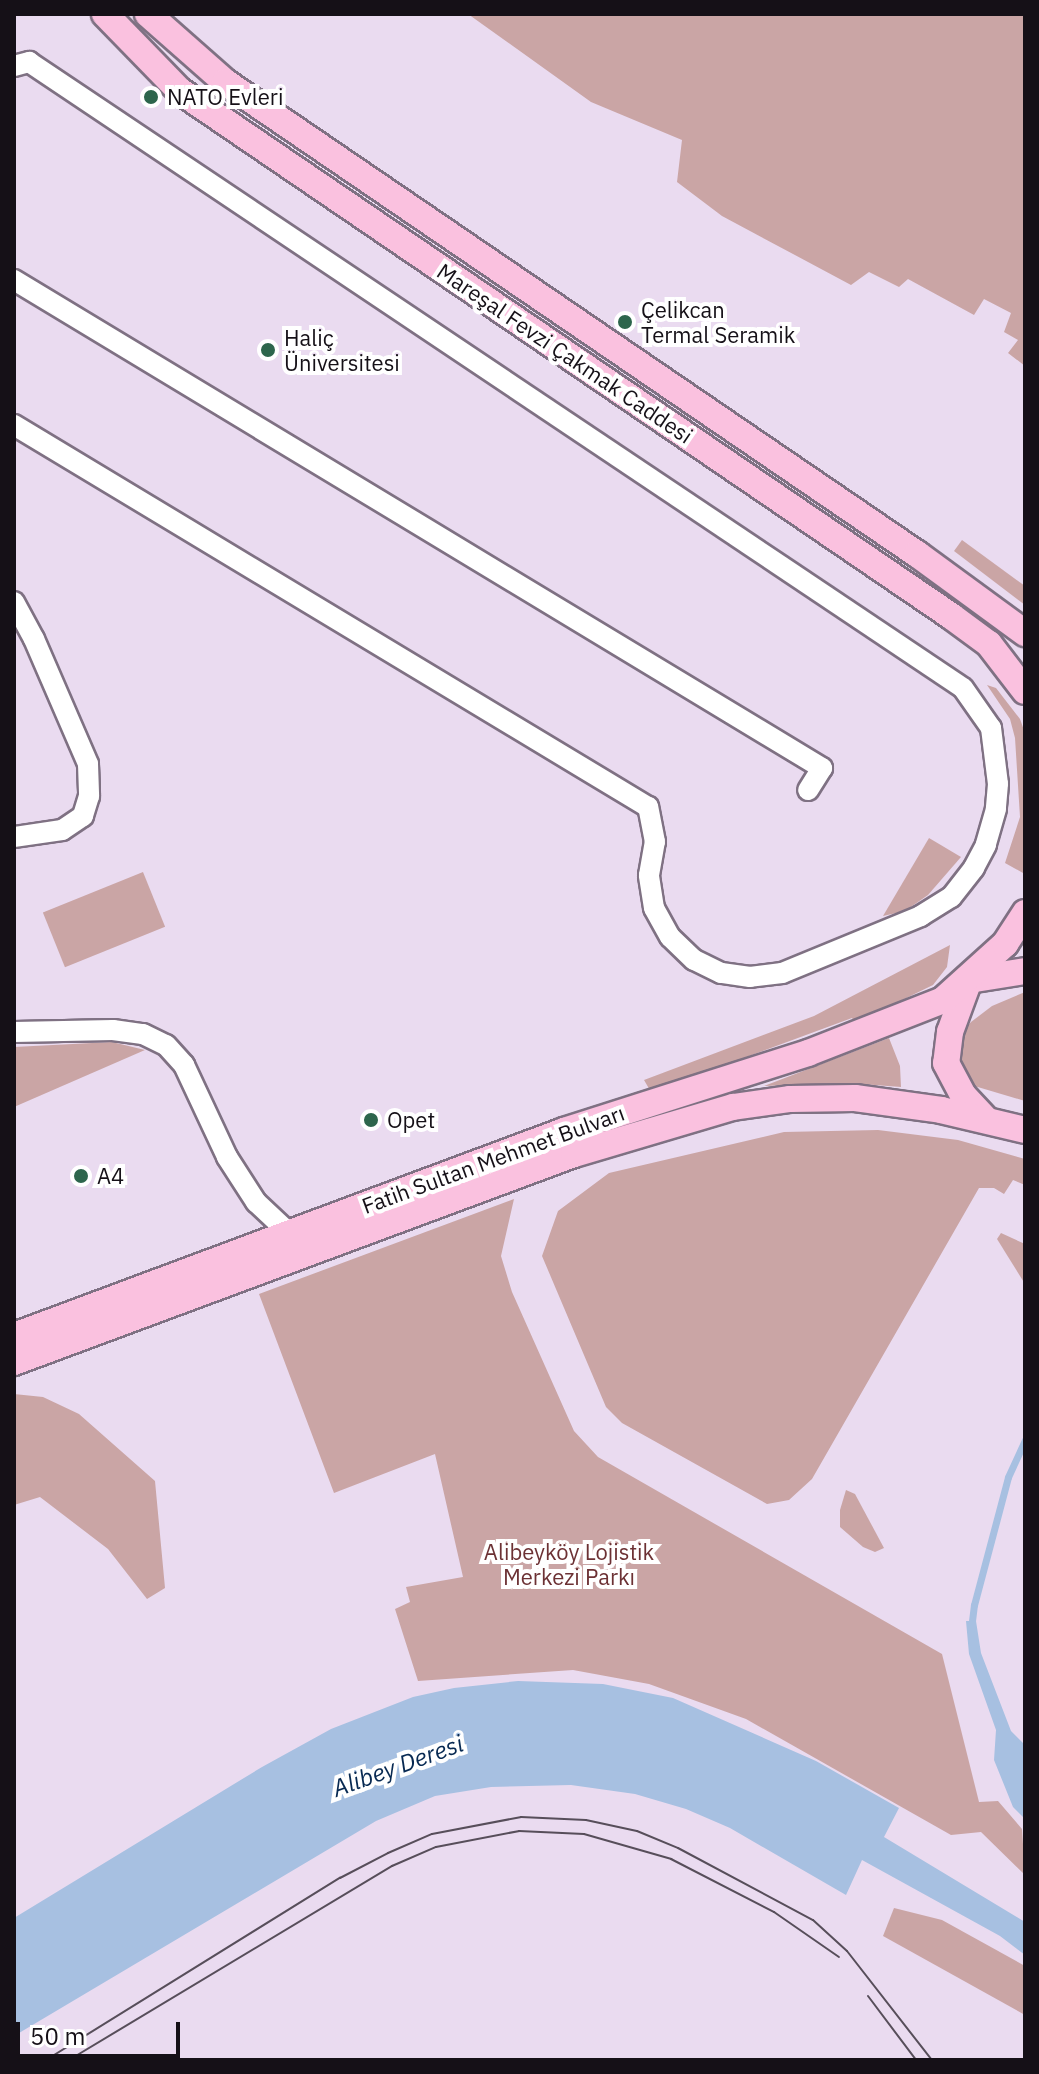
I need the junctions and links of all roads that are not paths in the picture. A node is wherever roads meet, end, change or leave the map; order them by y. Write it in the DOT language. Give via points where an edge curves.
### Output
graph roads {
  1 [pos="90,14"];
  2 [pos="105,14"];
  3 [pos="148,14"];
  4 [pos="127,38"];
  5 [pos="14,66"];
  6 [pos="14,280"];
  7 [pos="14,425"];
  8 [pos="14,602"];
  9 [pos="1025,633"];
  10 [pos="1025,691"];
  11 [pos="808,790"];
  12 [pos="14,837"];
  13 [pos="1025,913"];
  14 [pos="1025,971"];
  15 [pos="969,980"];
  16 [pos="14,1032"];
  17 [pos="986,1120"];
  18 [pos="1025,1130"];
  19 [pos="289,1233"];
  20 [pos="14,1336"];
  21 [pos="14,1362"];
  1 -- 4 [label="main road"];
  2 -- 4 [label="main road, Mareşal Fevzi Çakmak Caddesi"];
  3 -- 9 [label="main road, Mareşal Fevzi Çakmak Caddesi" via="225,82 912,550"];
  4 -- 10 [label="main road, Mareşal Fevzi Çakmak Caddesi" via="180,91 951,616 989,644"];
  5 -- 7 [label="street" via="29,62 963,688 991,728 998,784 986,845 951,897 921,916 782,973 721,973 694,960 670,937 654,908 649,875 655,842 648,807"];
  6 -- 11 [label="street" via="822,768"];
  8 -- 12 [label="street" via="88,764 89,796 83,816 62,830"];
  13 -- 15 [label="main road" via="1005,944"];
  14 -- 15 [label="main road"];
  15 -- 17 [label="main road" via="950,1032 946,1063 963,1095"];
  15 -- 19 [label="main road, Fatih Sultan Mehmet Bulvarı" via="943,1000 808,1053 564,1131"];
  16 -- 19 [label="street" via="113,1030 143,1034 166,1045 184,1065 227,1157 256,1202"];
  17 -- 18 [label="main road, Fatih Sultan Mehmet Bulvarı"];
  17 -- 21 [label="main road, Fatih Sultan Mehmet Bulvarı" via="855,1098 733,1107 574,1154"];
  19 -- 20 [label="main road, Fatih Sultan Mehmet Bulvarı"];
}
